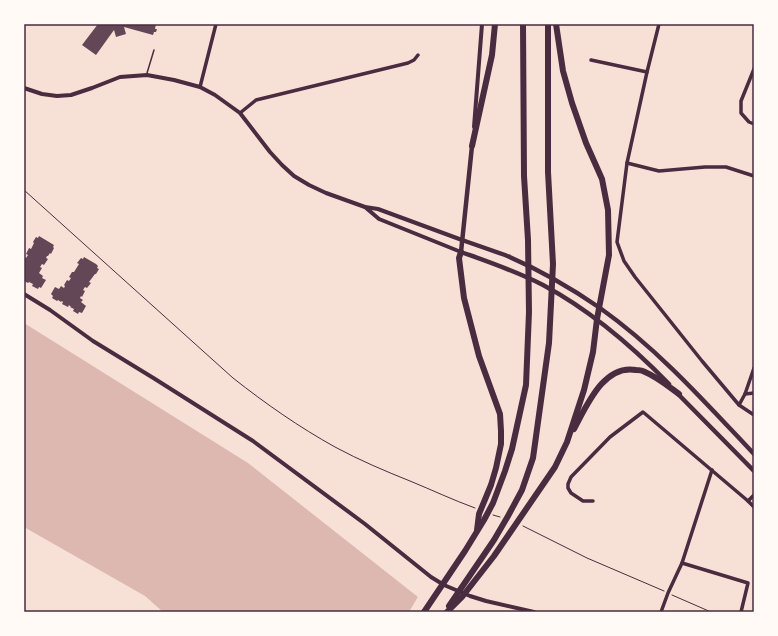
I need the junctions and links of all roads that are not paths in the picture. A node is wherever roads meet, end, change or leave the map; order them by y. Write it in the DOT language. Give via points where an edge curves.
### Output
graph roads {
  1 [pos="216,24"];
  2 [pos="482,24"];
  3 [pos="495,24"];
  4 [pos="523,24"];
  5 [pos="548,24"];
  6 [pos="556,24"];
  7 [pos="659,24"];
  8 [pos="154,50"];
  9 [pos="418,55"];
  10 [pos="591,60"];
  11 [pos="754,69"];
  12 [pos="647,72"];
  13 [pos="147,75"];
  14 [pos="200,87"];
  15 [pos="24,88"];
  16 [pos="240,113"];
  17 [pos="754,124"];
  18 [pos="472,146"];
  19 [pos="627,163"];
  20 [pos="754,176"];
  21 [pos="365,207"];
  22 [pos="462,240"];
  23 [pos="461,252"];
  24 [pos="24,294"];
  25 [pos="600,308"];
  26 [pos="597,319"];
  27 [pos="754,368"];
  28 [pos="754,393"];
  29 [pos="678,394"];
  30 [pos="745,394"];
  31 [pos="739,405"];
  32 [pos="754,415"];
  33 [pos="567,442"];
  34 [pos="754,454"];
  35 [pos="712,470"];
  36 [pos="754,471"];
  37 [pos="754,495"];
  38 [pos="593,500"];
  39 [pos="748,501"];
  40 [pos="754,508"];
  41 [pos="476,534"];
  42 [pos="682,563"];
  43 [pos="424,612"];
  44 [pos="446,612"];
  45 [pos="534,612"];
  46 [pos="661,612"];
  47 [pos="741,612"];
  1 -- 14 [label="street"];
  2 -- 18 [label="street"];
  3 -- 18 [label="highway" via="492,55"];
  4 -- 41 [label="highway" via="524,169 529,312 526,385 506,471 493,503"];
  5 -- 44 [label="highway" via="548,172 553,264 549,343 533,458 515,504"];
  6 -- 25 [label="highway" via="563,71 586,143 602,179 608,210 609,255"];
  7 -- 12 [label="street"];
  8 -- 13 [label="lane"];
  9 -- 16 [label="street" via="408,63 256,100"];
  10 -- 12 [label="street"];
  11 -- 17 [label="street" via="741,100 741,113"];
  12 -- 19 [label="street"];
  13 -- 14 [label="street"];
  13 -- 15 [label="street" via="120,76 71,95 42,94"];
  14 -- 16 [label="street"];
  16 -- 21 [label="street" via="270,152 294,176 326,193"];
  18 -- 22 [label="main road"];
  19 -- 20 [label="street" via="659,171 726,167"];
  19 -- 31 [label="street" via="617,242 624,261"];
  21 -- 22 [label="street" via="378,209"];
  21 -- 23 [label="street" via="378,220"];
  22 -- 23 [label="main road"];
  22 -- 25 [label="main road" via="542,273"];
  23 -- 26 [label="main road" via="506,267 543,285"];
  23 -- 41 [label="highway" via="459,258 464,298 479,356 500,414 501,431 496,468 479,514"];
  24 -- 45 [label="street" via="93,341 254,442 365,524 431,577 444,585 486,601"];
  25 -- 26 [label="highway"];
  25 -- 34 [label="main road" via="691,386"];
  26 -- 29 [label="main road" via="646,361"];
  26 -- 33 [label="highway" via="584,390"];
  27 -- 30 [label="street"];
  28 -- 30 [label="street"];
  29 -- 33 [label="highway" via="644,371 629,368 614,373 599,385"];
  29 -- 36 [label="main road"];
  30 -- 31 [label="street"];
  31 -- 32 [label="street"];
  33 -- 44 [label="highway" via="555,467 494,556 462,597"];
  35 -- 38 [label="street" via="643,412 610,438 568,484 571,493 583,500"];
  35 -- 39 [label="street"];
  35 -- 42 [label="street"];
  37 -- 39 [label="street"];
  39 -- 40 [label="street"];
  41 -- 43 [label="highway"];
  42 -- 46 [label="street"];
  42 -- 47 [label="street" via="748,583"];
}
